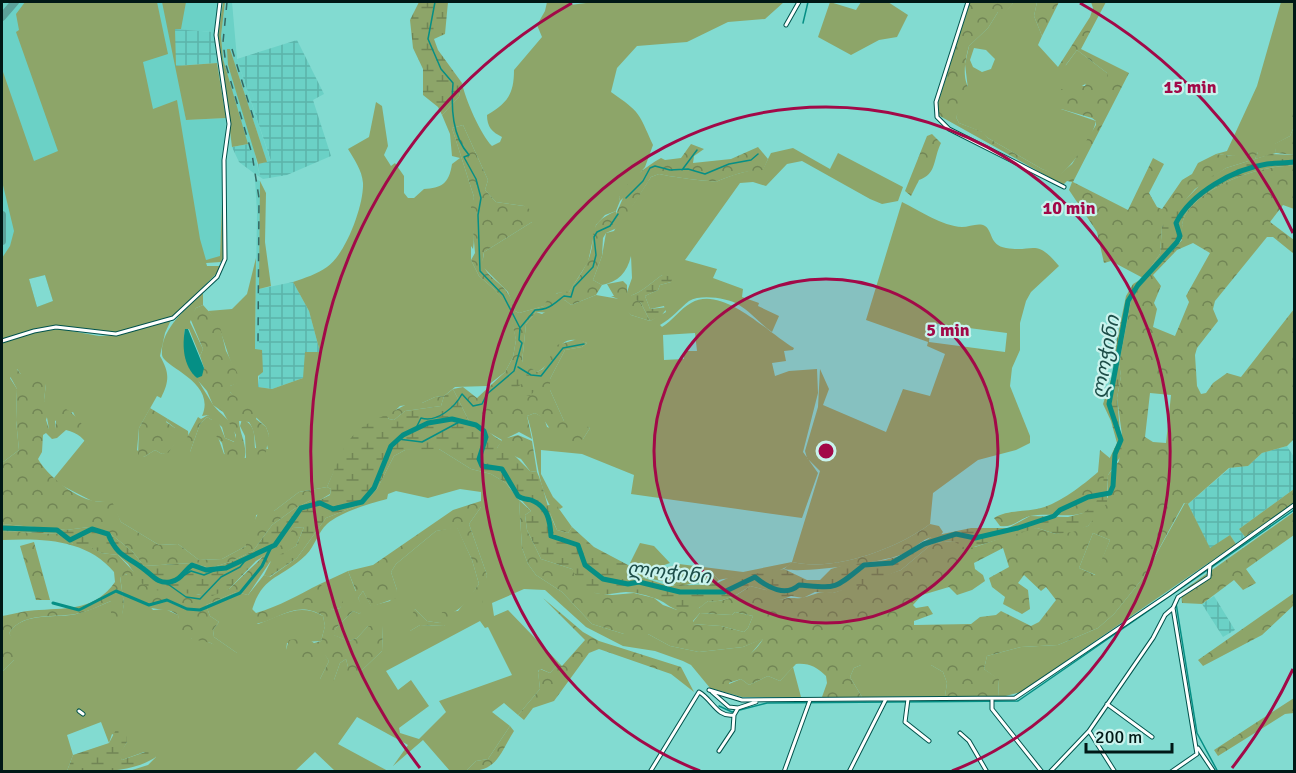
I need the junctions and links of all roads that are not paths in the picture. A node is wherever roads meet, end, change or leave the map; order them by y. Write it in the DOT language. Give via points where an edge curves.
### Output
graph roads {
  1 [pos="220,2"];
  2 [pos="799,2"];
  3 [pos="968,2"];
  4 [pos="786,26"];
  5 [pos="1064,187"];
  6 [pos="2,341"];
  7 [pos="1294,505"];
  8 [pos="1210,569"];
  9 [pos="1173,608"];
  10 [pos="886,699"];
  11 [pos="908,699"];
  12 [pos="760,700"];
  13 [pos="810,700"];
  14 [pos="992,700"];
  15 [pos="1107,704"];
  16 [pos="738,708"];
  17 [pos="734,715"];
  18 [pos="1089,730"];
  19 [pos="960,733"];
  20 [pos="1152,737"];
  21 [pos="929,741"];
  22 [pos="1197,746"];
  23 [pos="719,751"];
  24 [pos="650,771"];
  25 [pos="784,771"];
  26 [pos="849,771"];
  27 [pos="987,771"];
  28 [pos="1042,771"];
  29 [pos="1050,771"];
  30 [pos="1115,771"];
  31 [pos="1171,771"];
  32 [pos="1214,771"];
  1 -- 6 [label="street" via="216,35 229,124 224,160 225,260 220,273 173,318 116,334 56,327"];
  2 -- 4 [label="street"];
  3 -- 5 [label="street" via="936,102 937,117 949,129"];
  7 -- 8 [label="street"];
  8 -- 9 [label="street" via="1209,577 1178,597"];
  8 -- 14 [label="street" via="1020,696"];
  9 -- 15 [label="street"];
  9 -- 22 [label="street"];
  10 -- 11 [label="street"];
  10 -- 13 [label="street"];
  10 -- 26 [label="street"];
  11 -- 14 [label="street"];
  11 -- 21 [label="street" via="904,720"];
  12 -- 13 [label="street"];
  12 -- 16 [label="street"];
  12 -- 16 [label="street" via="742,700 709,690 729,707"];
  13 -- 25 [label="street"];
  14 -- 28 [label="street" via="992,709"];
  15 -- 18 [label="street"];
  15 -- 20 [label="street"];
  16 -- 17 [label="street"];
  17 -- 23 [label="street" via="733,729"];
  17 -- 24 [label="street" via="720,713 699,692"];
  18 -- 29 [label="street"];
  18 -- 30 [label="street"];
  19 -- 27 [label="street"];
  22 -- 31 [label="street" via="1197,754"];
  22 -- 32 [label="street"];
}
